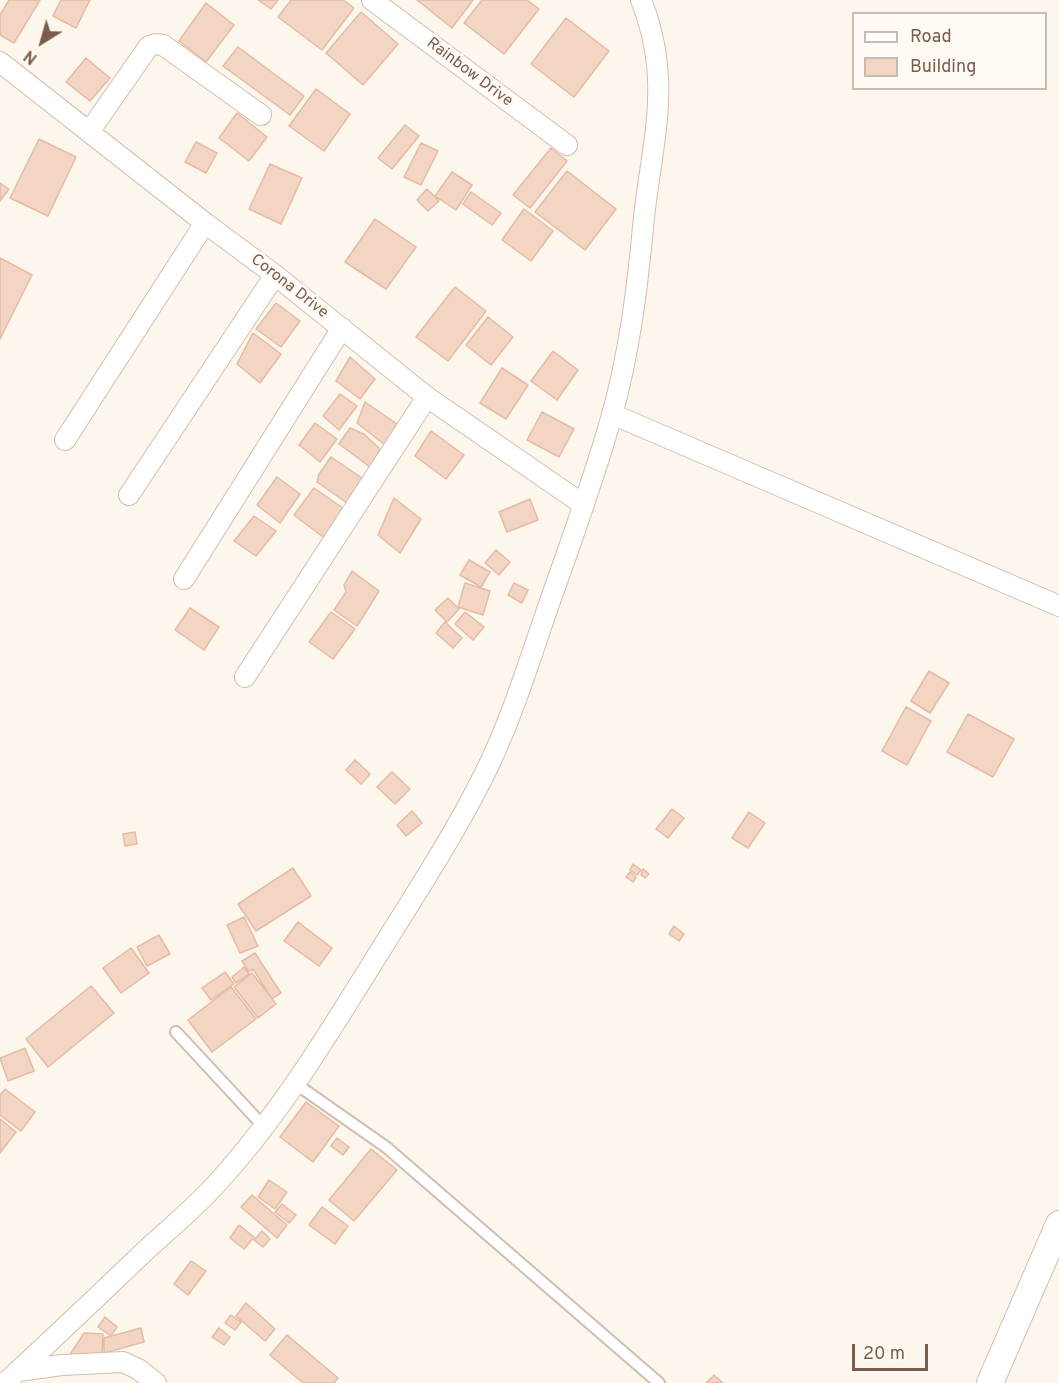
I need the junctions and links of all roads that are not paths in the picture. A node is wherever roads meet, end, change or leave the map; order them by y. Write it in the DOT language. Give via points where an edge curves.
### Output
graph roads {
  1 [pos="372,0"];
  2 [pos="640,0"];
  3 [pos="0,62"];
  4 [pos="261,115"];
  5 [pos="89,132"];
  6 [pos="567,145"];
  7 [pos="205,223"];
  8 [pos="275,275"];
  9 [pos="342,328"];
  10 [pos="427,397"];
  11 [pos="612,414"];
  12 [pos="65,440"];
  13 [pos="129,495"];
  14 [pos="584,505"];
  15 [pos="184,579"];
  16 [pos="1059,606"];
  17 [pos="245,677"];
  18 [pos="177,1032"];
  19 [pos="296,1084"];
  20 [pos="265,1128"];
  21 [pos="1059,1224"];
  22 [pos="11,1377"];
  23 [pos="156,1383"];
  24 [pos="659,1383"];
  25 [pos="990,1383"];
  1 -- 6 [label="street, Rainbow Drive"];
  2 -- 11 [label="street" via="651,25 656,52 659,114 635,307"];
  3 -- 5 [label="street, Corona Drive"];
  4 -- 5 [label="street" via="163,45 156,44 148,46"];
  5 -- 7 [label="street, Corona Drive"];
  7 -- 8 [label="street, Corona Drive"];
  7 -- 12 [label="street"];
  8 -- 9 [label="street, Corona Drive"];
  8 -- 13 [label="street"];
  9 -- 10 [label="street, Corona Drive"];
  9 -- 15 [label="street"];
  10 -- 14 [label="street, Corona Drive"];
  10 -- 17 [label="street"];
  11 -- 14 [label="street"];
  11 -- 16 [label="street"];
  14 -- 19 [label="street" via="506,729 483,776 441,852"];
  18 -- 20 [label="lane"];
  19 -- 20 [label="street"];
  19 -- 24 [label="lane" via="386,1147"];
  20 -- 22 [label="street" via="217,1184"];
  21 -- 25 [label="street"];
  22 -- 23 [label="street" via="62,1365 123,1362"];
}
